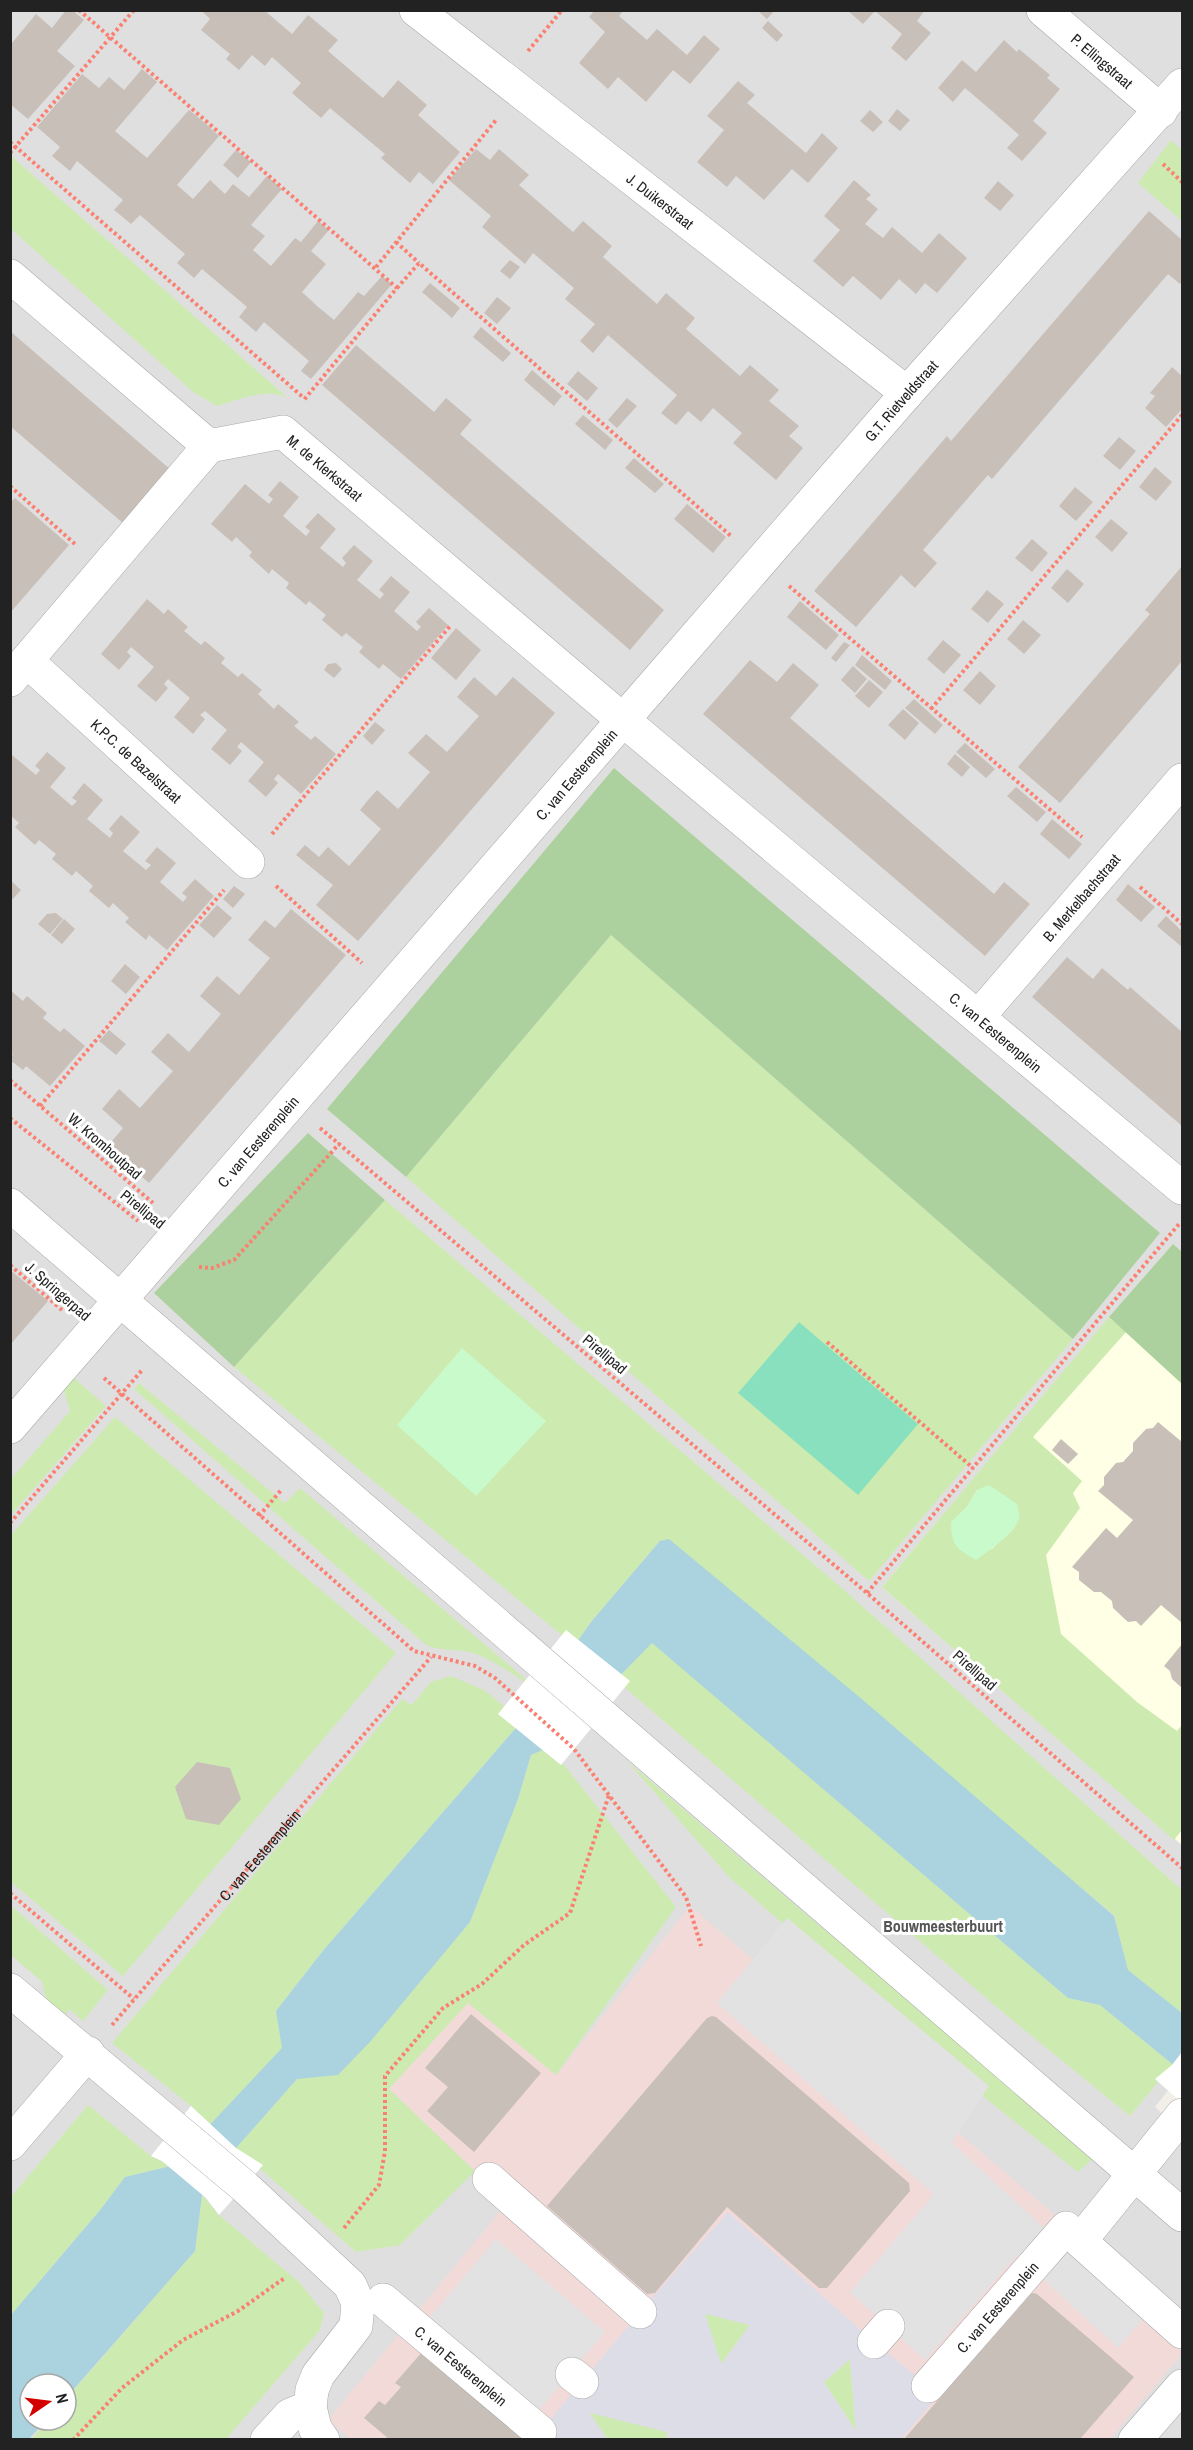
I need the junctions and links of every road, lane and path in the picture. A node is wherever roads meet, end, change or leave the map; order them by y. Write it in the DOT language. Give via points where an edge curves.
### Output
graph roads {
  1 [pos="79,10"];
  2 [pos="134,10"];
  3 [pos="416,10"];
  4 [pos="562,10"];
  5 [pos="1043,10"];
  6 [pos="111,38"];
  7 [pos="512,85"];
  8 [pos="1182,85"];
  9 [pos="1161,111"];
  10 [pos="10,142"];
  11 [pos="16,147"];
  12 [pos="10,153"];
  13 [pos="396,242"];
  14 [pos="419,263"];
  15 [pos="376,267"];
  16 [pos="10,276"];
  17 [pos="907,393"];
  18 [pos="305,399"];
  19 [pos="1182,415"];
  20 [pos="283,432"];
  21 [pos="209,446"];
  22 [pos="10,486"];
  23 [pos="102,569"];
  24 [pos="19,670"];
  25 [pos="931,709"];
  26 [pos="623,720"];
  27 [pos="1182,780"];
  28 [pos="248,862"];
  29 [pos="391,989"];
  30 [pos="978,1017"];
  31 [pos="10,1080"];
  32 [pos="10,1118"];
  33 [pos="1182,1188"];
  34 [pos="10,1205"];
  35 [pos="1182,1220"];
  36 [pos="176,1237"];
  37 [pos="10,1265"];
  38 [pos="121,1300"];
  39 [pos="827,1342"];
  40 [pos="83,1344"];
  41 [pos="144,1368"];
  42 [pos="121,1393"];
  43 [pos="10,1427"];
  44 [pos="973,1468"];
  45 [pos="285,1486"];
  46 [pos="259,1516"];
  47 [pos="10,1522"];
  48 [pos="867,1593"];
  49 [pos="431,1656"];
  50 [pos="609,1795"];
  51 [pos="1182,1868"];
  52 [pos="10,1893"];
  53 [pos="701,1946"];
  54 [pos="10,1990"];
  55 [pos="134,1999"];
  56 [pos="88,2053"];
  57 [pos="1182,2115"];
  58 [pos="10,2144"];
  59 [pos="1135,2174"];
  60 [pos="489,2179"];
  61 [pos="1182,2215"];
  62 [pos="1073,2234"];
  63 [pos="318,2255"];
  64 [pos="371,2302"];
  65 [pos="640,2312"];
  66 [pos="1182,2332"];
  67 [pos="928,2386"];
  68 [pos="1182,2386"];
  69 [pos="310,2407"];
  70 [pos="540,2432"];
  71 [pos="73,2439"];
  72 [pos="267,2439"];
  73 [pos="322,2439"];
  74 [pos="1135,2439"];
  1 -- 6 [label="path"];
  2 -- 6 [label="path"];
  3 -- 7 [label="street, J. Duikerstraat"];
  4 -- 7 [label="path"];
  5 -- 9 [label="street, P. Ellingstraat"];
  6 -- 11 [label="path"];
  6 -- 15 [label="path"];
  7 -- 13 [label="path"];
  7 -- 17 [label="street, J. Duikerstraat"];
  8 -- 9 [label="street, G.T. Rietveldstraat"];
  9 -- 17 [label="street, G.T. Rietveldstraat"];
  10 -- 11 [label="path"];
  11 -- 12 [label="path"];
  11 -- 18 [label="path"];
  13 -- 14 [label="path"];
  13 -- 15 [label="path"];
  15 -- 18 [label="path" via="397,288"];
  16 -- 21 [label="street"];
  17 -- 26 [label="street, G.T. Rietveldstraat"];
  18 -- 20 [label="path"];
  19 -- 25 [label="path"];
  20 -- 21 [label="street, M. de Klerkstraat"];
  20 -- 26 [label="street, M. de Klerkstraat"];
  21 -- 23 [label="street, K.P.C. de Bazelstraat"];
  22 -- 23 [label="path"];
  23 -- 24 [label="street, K.P.C. de Bazelstraat"];
  24 -- 28 [label="street, K.P.C. de Bazelstraat"];
  26 -- 29 [label="street, C. van Eesterenplein"];
  26 -- 30 [label="street, C. van Eesterenplein"];
  27 -- 30 [label="street, B. Merkelbachstraat"];
  28 -- 29 [label="path"];
  29 -- 36 [label="street, C. van Eesterenplein"];
  30 -- 33 [label="street, C. van Eesterenplein"];
  31 -- 36 [label="path, W. Kromhoutpad"];
  32 -- 36 [label="path, Pirellipad"];
  34 -- 38 [label="street"];
  35 -- 44 [label="path"];
  36 -- 38 [label="street, C. van Eesterenplein"];
  36 -- 48 [label="path, Pirellipad" via="199,1267 212,1268 234,1260 339,1144"];
  37 -- 40 [label="path, J. Springerpad"];
  38 -- 40 [label="street, C. van Eesterenplein"];
  38 -- 59 [label="street"];
  39 -- 44 [label="path"];
  40 -- 42 [label="path"];
  40 -- 43 [label="street, C. van Eesterenplein"];
  41 -- 42 [label="path"];
  42 -- 46 [label="path"];
  42 -- 47 [label="path"];
  44 -- 48 [label="path"];
  45 -- 46 [label="path"];
  46 -- 49 [label="path" via="414,1651"];
  48 -- 51 [label="path, Pirellipad"];
  49 -- 50 [label="path" via="474,1666 495,1678 574,1749"];
  49 -- 55 [label="path, C. van Eesterenplein"];
  50 -- 53 [label="path" via="686,1897"];
  50 -- 63 [label="path" via="570,1913 524,1945 482,1984 443,2008 385,2076 385,2151 379,2184"];
  52 -- 55 [label="path"];
  54 -- 56 [label="street, C. van Eesterenplein"];
  55 -- 56 [label="path, C. van Eesterenplein"];
  56 -- 58 [label="street"];
  56 -- 63 [label="street, C. van Eesterenplein"];
  57 -- 59 [label="street, C. van Eesterenplein"];
  59 -- 61 [label="street"];
  59 -- 62 [label="street, C. van Eesterenplein"];
  60 -- 65 [label="street"];
  62 -- 66 [label="street"];
  62 -- 67 [label="street, C. van Eesterenplein"];
  63 -- 64 [label="street, C. van Eesterenplein"];
  63 -- 71 [label="path" via="238,2311 183,2340 122,2388"];
  64 -- 69 [label="street" via="318,2375"];
  64 -- 70 [label="street, C. van Eesterenplein"];
  68 -- 74 [label="street"];
  69 -- 72 [label="street" via="290,2415"];
  69 -- 73 [label="street"];
}
